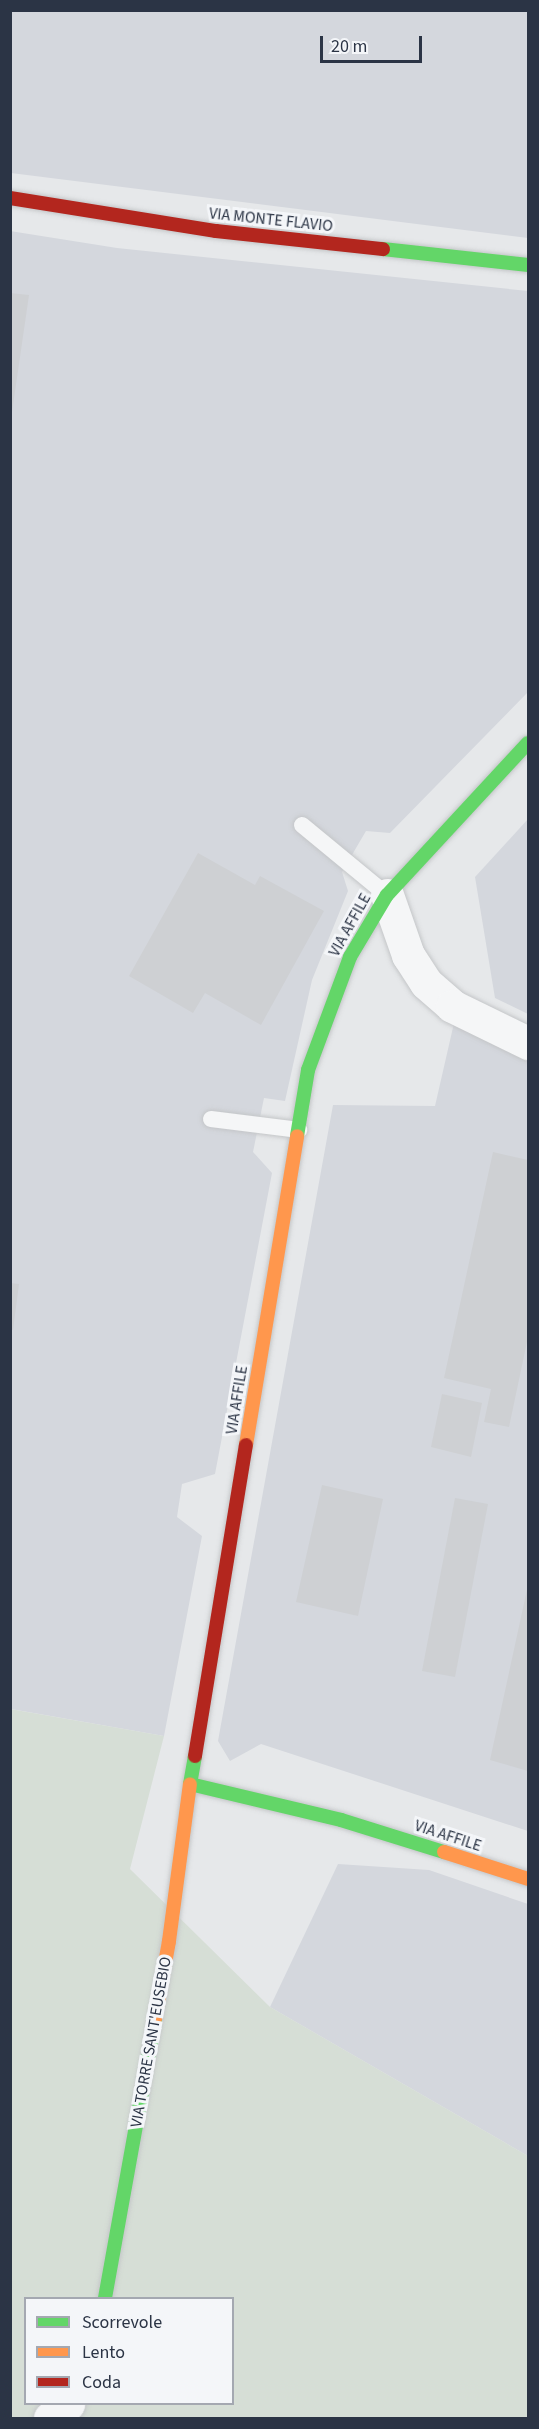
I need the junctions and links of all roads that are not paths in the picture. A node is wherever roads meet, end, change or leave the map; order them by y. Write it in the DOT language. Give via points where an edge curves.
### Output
graph roads {
  1 [pos="10,198"];
  2 [pos="528,265"];
  3 [pos="528,743"];
  4 [pos="302,825"];
  5 [pos="387,894"];
  6 [pos="528,1043"];
  7 [pos="211,1119"];
  8 [pos="299,1130"];
  9 [pos="190,1784"];
  10 [pos="528,1879"];
  11 [pos="105,2297"];
  12 [pos="66,2405"];
  13 [pos="50,2418"];
  1 -- 2 [label="street, VIA MONTE FLAVIO" via="216,231"];
  3 -- 5 [label="street, VIA AFFILE"];
  4 -- 5 [label="lane"];
  5 -- 6 [label="street" via="408,955 426,983 452,1006"];
  5 -- 8 [label="street, VIA AFFILE" via="335,989 308,1070"];
  7 -- 8 [label="lane"];
  8 -- 9 [label="street, VIA AFFILE"];
  9 -- 10 [label="street, VIA AFFILE" via="341,1820"];
  9 -- 11 [label="street, VIA TORRE SANT'EUSEBIO" via="169,1941"];
  12 -- 13 [label="street"];
}
